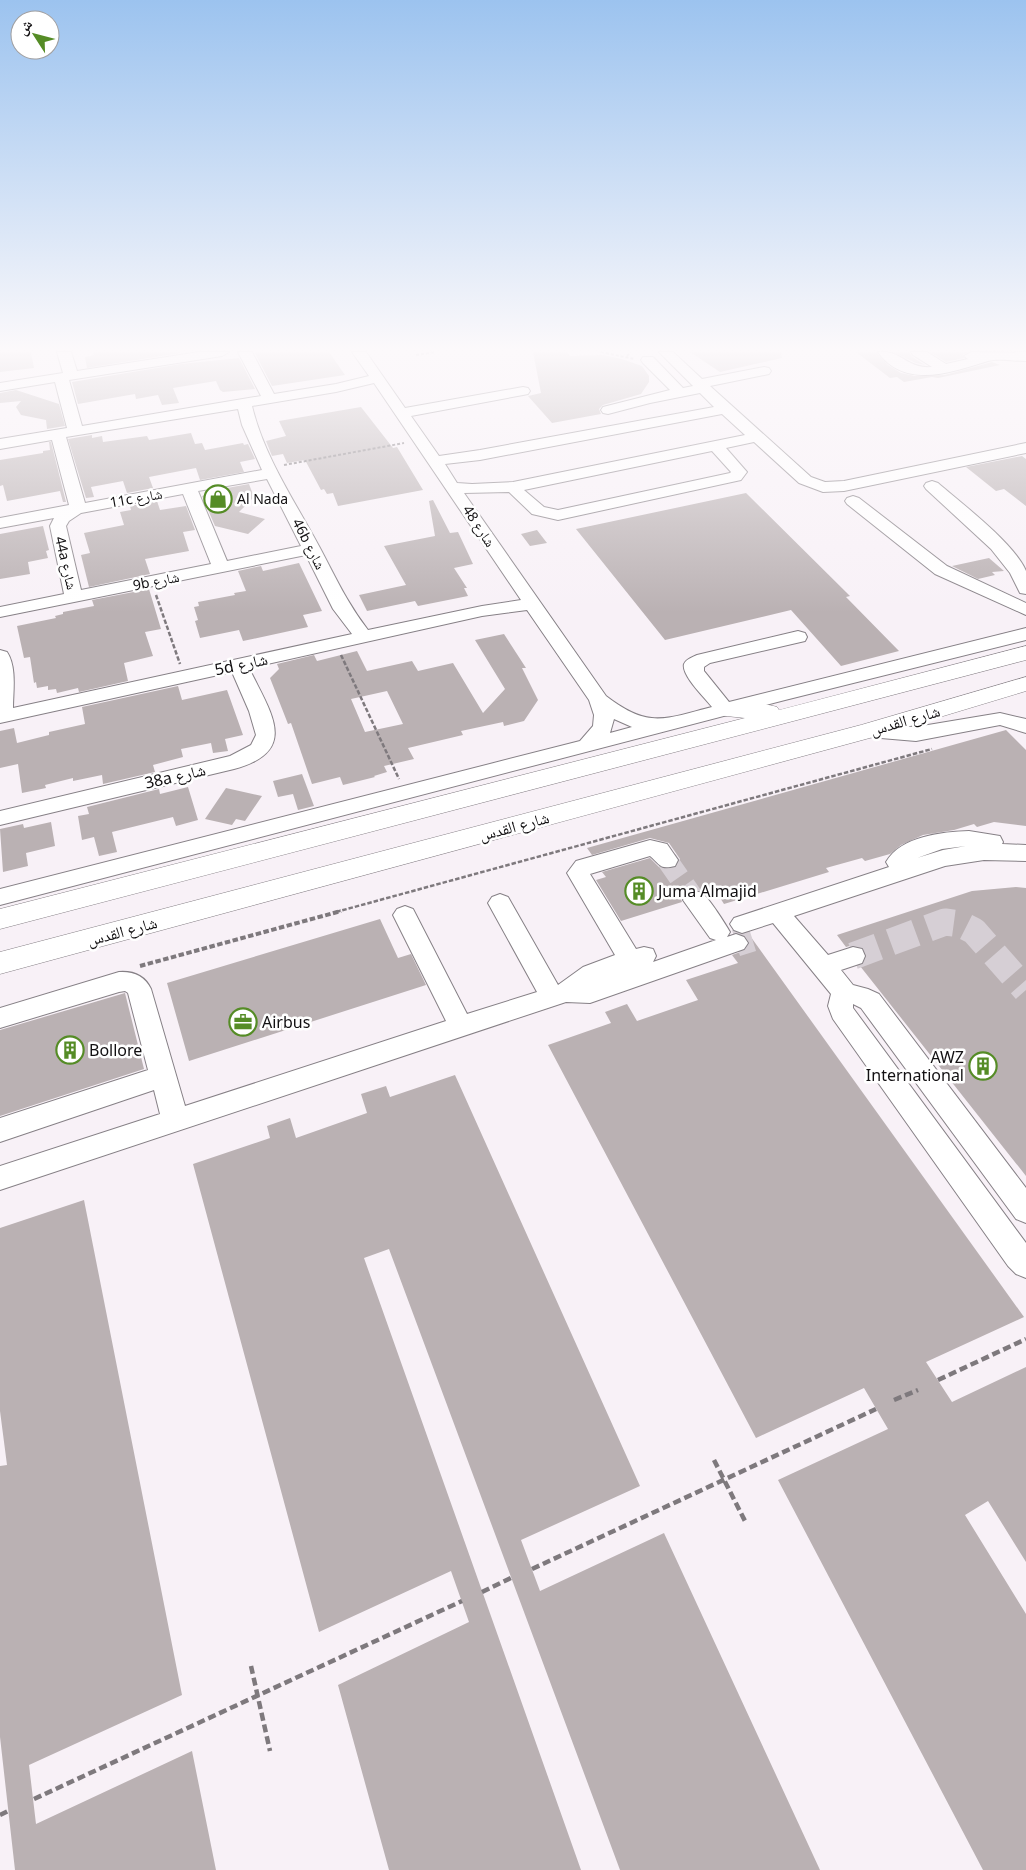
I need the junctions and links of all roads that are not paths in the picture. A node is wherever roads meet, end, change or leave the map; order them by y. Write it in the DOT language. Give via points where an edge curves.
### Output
graph roads {
  1 [pos="31,439"];
  2 [pos="59,439"];
  3 [pos="255,439"];
  4 [pos="420,439"];
  5 [pos="564,439"];
  6 [pos="747,439"];
  7 [pos="760,439"];
  8 [pos="0,444"];
  9 [pos="716,446"];
  10 [pos="1026,448"];
  11 [pos="437,463"];
  12 [pos="270,470"];
  13 [pos="932,486"];
  14 [pos="454,487"];
  15 [pos="189,488"];
  16 [pos="513,488"];
  17 [pos="853,501"];
  18 [pos="78,508"];
  19 [pos="0,523"];
  20 [pos="312,550"];
  21 [pos="221,568"];
  22 [pos="1026,589"];
  23 [pos="74,598"];
  24 [pos="529,600"];
  25 [pos="1026,610"];
  26 [pos="0,612"];
  27 [pos="1026,634"];
  28 [pos="798,637"];
  29 [pos="350,640"];
  30 [pos="1026,653"];
  31 [pos="0,656"];
  32 [pos="238,665"];
  33 [pos="4,680"];
  34 [pos="1026,684"];
  35 [pos="599,700"];
  36 [pos="725,710"];
  37 [pos="22,713"];
  38 [pos="795,713"];
  39 [pos="1,717"];
  40 [pos="662,727"];
  41 [pos="1026,727"];
  42 [pos="869,731"];
  43 [pos="585,747"];
  44 [pos="0,818"];
  45 [pos="1022,857"];
  46 [pos="667,860"];
  47 [pos="0,897"];
  48 [pos="695,900"];
  49 [pos="500,903"];
  50 [pos="405,915"];
  51 [pos="784,919"];
  52 [pos="0,920"];
  53 [pos="735,933"];
  54 [pos="853,956"];
  55 [pos="630,960"];
  56 [pos="0,963"];
  57 [pos="824,967"];
  58 [pos="559,994"];
  59 [pos="847,995"];
  60 [pos="0,1018"];
  61 [pos="461,1027"];
  62 [pos="163,1076"];
  63 [pos="176,1121"];
  64 [pos="0,1130"];
  65 [pos="0,1178"];
  66 [pos="1026,1210"];
  67 [pos="1026,1264"];
  1 -- 8 [label="street"];
  2 -- 18 [label="street"];
  3 -- 12 [label="street, 46b شارع"];
  4 -- 11 [label="street, شارع 48"];
  5 -- 11 [label="street"];
  6 -- 9 [label="street"];
  7 -- 10 [label="street" via="805,480 834,488"];
  9 -- 16 [label="street"];
  9 -- 16 [label="street" via="739,472 735,477 558,514 536,511"];
  11 -- 14 [label="street, شارع 48"];
  12 -- 15 [label="street, 11c شارع"];
  12 -- 20 [label="street, 46b شارع"];
  13 -- 22 [label="street" via="1002,551"];
  14 -- 16 [label="street"];
  14 -- 24 [label="street, شارع 48"];
  15 -- 18 [label="street, 11c شارع"];
  15 -- 21 [label="street"];
  17 -- 25 [label="street" via="941,570"];
  18 -- 19 [label="street, 11c شارع"];
  18 -- 23 [label="street, 44a شارع" via="62,518 58,526"];
  20 -- 21 [label="street, 9b شارع"];
  20 -- 29 [label="street, 46b شارع" via="342,609"];
  21 -- 23 [label="street, 9b شارع"];
  23 -- 26 [label="street, 9b شارع"];
  24 -- 29 [label="street, 5d شارع"];
  24 -- 35 [label="street, شارع 48"];
  27 -- 36 [label="street"];
  28 -- 36 [label="street" via="694,664 694,672"];
  29 -- 32 [label="street, 5d شارع"];
  30 -- 38 [label="main road, شارع القدس"];
  31 -- 33 [label="street"];
  32 -- 37 [label="street, 5d شارع"];
  32 -- 44 [label="street, 38a شارع" via="265,729 264,742 252,754 234,762"];
  33 -- 37 [label="street"];
  33 -- 39 [label="street"];
  34 -- 42 [label="main road, شارع القدس"];
  35 -- 40 [label="street, شارع 48" via="619,716"];
  35 -- 43 [label="street, شارع 48" via="605,720 603,729"];
  36 -- 38 [label="main road"];
  36 -- 40 [label="street"];
  37 -- 39 [label="street, 5d شارع"];
  38 -- 52 [label="main road, شارع القدس"];
  40 -- 43 [label="street"];
  41 -- 42 [label="street" via="1012,720 1000,719 916,734"];
  42 -- 56 [label="main road, شارع القدس"];
  43 -- 47 [label="street"];
  45 -- 51 [label="street" via="954,871"];
  45 -- 51 [label="street" via="969,852 944,858 893,874"];
  46 -- 55 [label="street" via="659,850 650,848 584,868 578,873"];
  48 -- 53 [label="street"];
  49 -- 58 [label="street"];
  50 -- 61 [label="street"];
  51 -- 53 [label="street"];
  51 -- 57 [label="street"];
  53 -- 55 [label="street"];
  53 -- 58 [label="street" via="590,993"];
  54 -- 57 [label="street"];
  55 -- 58 [label="street" via="586,976"];
  57 -- 59 [label="street"];
  58 -- 61 [label="street"];
  59 -- 66 [label="street" via="863,996 870,1001"];
  59 -- 67 [label="street" via="841,999 842,1012"];
  60 -- 62 [label="street" via="128,981 139,989"];
  61 -- 63 [label="street"];
  62 -- 63 [label="street"];
  62 -- 64 [label="street"];
  63 -- 65 [label="street"];
}
